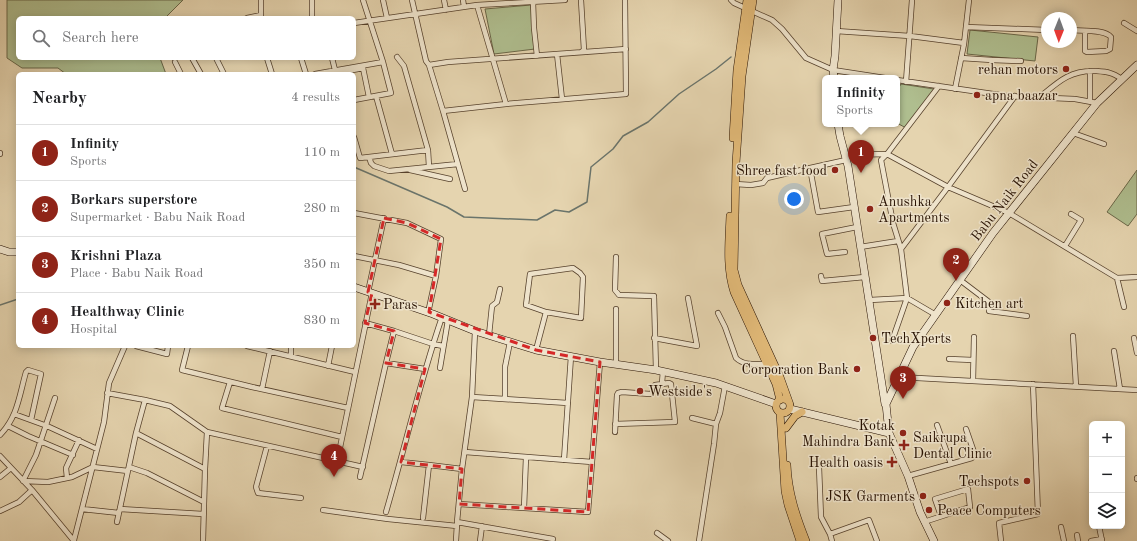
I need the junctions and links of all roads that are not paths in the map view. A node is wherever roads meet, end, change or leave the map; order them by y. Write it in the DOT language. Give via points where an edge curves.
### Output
graph roads {
  1 [pos="262,0"];
  2 [pos="312,0"];
  3 [pos="362,0"];
  4 [pos="382,0"];
  5 [pos="412,0"];
  6 [pos="444,0"];
  7 [pos="463,0"];
  8 [pos="553,0"];
  9 [pos="565,0"];
  10 [pos="581,0"];
  11 [pos="624,0"];
  12 [pos="731,0"];
  13 [pos="747,0"];
  14 [pos="753,0"];
  15 [pos="838,0"];
  16 [pos="912,0"];
  17 [pos="969,0"];
  18 [pos="484,2"];
  19 [pos="533,2"];
  20 [pos="477,5"];
  21 [pos="464,7"];
  22 [pos="446,10"];
  23 [pos="748,10"];
  24 [pos="416,14"];
  25 [pos="261,16"];
  26 [pos="312,16"];
  27 [pos="387,18"];
  28 [pos="369,21"];
  29 [pos="356,23"];
  30 [pos="1124,23"];
  31 [pos="966,27"];
  32 [pos="1041,30"];
  33 [pos="1077,30"];
  34 [pos="836,31"];
  35 [pos="1085,31"];
  36 [pos="1137,31"];
  37 [pos="910,36"];
  38 [pos="964,42"];
  39 [pos="626,49"];
  40 [pos="581,52"];
  41 [pos="558,54"];
  42 [pos="537,56"];
  43 [pos="397,57"];
  44 [pos="961,58"];
  45 [pos="493,59"];
  46 [pos="193,60"];
  47 [pos="217,60"];
  48 [pos="268,60"];
  49 [pos="302,60"];
  50 [pos="332,60"];
  51 [pos="1021,61"];
  52 [pos="175,62"];
  53 [pos="383,62"];
  54 [pos="429,65"];
  55 [pos="1137,65"];
  56 [pos="833,70"];
  57 [pos="1090,71"];
  58 [pos="180,72"];
  59 [pos="200,72"];
  60 [pos="223,72"];
  61 [pos="271,72"];
  62 [pos="305,72"];
  63 [pos="334,72"];
  64 [pos="350,72"];
  65 [pos="834,75"];
  66 [pos="866,75"];
  67 [pos="1122,79"];
  68 [pos="900,81"];
  69 [pos="906,82"];
  70 [pos="939,86"];
  71 [pos="955,88"];
  72 [pos="376,96"];
  73 [pos="1015,96"];
  74 [pos="369,97"];
  75 [pos="1040,98"];
  76 [pos="562,99"];
  77 [pos="356,100"];
  78 [pos="1094,102"];
  79 [pos="506,104"];
  80 [pos="443,111"];
  81 [pos="838,127"];
  82 [pos="1073,133"];
  83 [pos="1104,144"];
  84 [pos="428,150"];
  85 [pos="356,154"];
  86 [pos="392,154"];
  87 [pos="887,154"];
  88 [pos="369,157"];
  89 [pos="845,157"];
  90 [pos="458,164"];
  91 [pos="429,167"];
  92 [pos="810,168"];
  93 [pos="405,169"];
  94 [pos="450,179"];
  95 [pos="735,184"];
  96 [pos="948,187"];
  97 [pos="465,189"];
  98 [pos="854,207"];
  99 [pos="356,213"];
  100 [pos="1009,213"];
  101 [pos="1071,214"];
  102 [pos="384,218"];
  103 [pos="857,227"];
  104 [pos="898,241"];
  105 [pos="1065,246"];
  106 [pos="860,247"];
  107 [pos="0,249"];
  108 [pos="901,249"];
  109 [pos="16,252"];
  110 [pos="845,252"];
  111 [pos="356,256"];
  112 [pos="616,257"];
  113 [pos="375,260"];
  114 [pos="436,276"];
  115 [pos="821,276"];
  116 [pos="1137,277"];
  117 [pos="865,278"];
  118 [pos="1117,278"];
  119 [pos="960,280"];
  120 [pos="356,288"];
  121 [pos="500,289"];
  122 [pos="370,292"];
  123 [pos="688,298"];
  124 [pos="907,298"];
  125 [pos="870,300"];
  126 [pos="1124,307"];
  127 [pos="616,309"];
  128 [pos="428,312"];
  129 [pos="546,312"];
  130 [pos="718,313"];
  131 [pos="936,315"];
  132 [pos="1027,316"];
  133 [pos="445,319"];
  134 [pos="365,323"];
  135 [pos="394,331"];
  136 [pos="475,331"];
  137 [pos="489,335"];
  138 [pos="1073,336"];
  139 [pos="974,337"];
  140 [pos="654,338"];
  141 [pos="1134,338"];
  142 [pos="892,340"];
  143 [pos="510,342"];
  144 [pos="433,344"];
  145 [pos="443,346"];
  146 [pos="124,348"];
  147 [pos="144,348"];
  148 [pos="168,348"];
  149 [pos="188,348"];
  150 [pos="255,348"];
  151 [pos="291,348"];
  152 [pos="332,348"];
  153 [pos="536,350"];
  154 [pos="1114,351"];
  155 [pos="270,352"];
  156 [pos="1137,353"];
  157 [pos="291,356"];
  158 [pos="571,356"];
  159 [pos="949,359"];
  160 [pos="973,360"];
  161 [pos="600,362"];
  162 [pos="386,363"];
  163 [pos="616,364"];
  164 [pos="767,364"];
  165 [pos="328,366"];
  166 [pos="440,368"];
  167 [pos="425,369"];
  168 [pos="659,371"];
  169 [pos="355,372"];
  170 [pos="899,377"];
  171 [pos="972,381"];
  172 [pos="230,382"];
  173 [pos="662,383"];
  174 [pos="1033,384"];
  175 [pos="725,386"];
  176 [pos="1076,386"];
  177 [pos="262,389"];
  178 [pos="1120,389"];
  179 [pos="1137,390"];
  180 [pos="107,393"];
  181 [pos="472,397"];
  182 [pos="55,398"];
  183 [pos="505,399"];
  184 [pos="144,400"];
  185 [pos="778,402"];
  186 [pos="568,403"];
  187 [pos="886,404"];
  188 [pos="348,408"];
  189 [pos="786,409"];
  190 [pos="802,412"];
  191 [pos="14,414"];
  192 [pos="692,418"];
  193 [pos="31,420"];
  194 [pos="615,424"];
  195 [pos="716,424"];
  196 [pos="937,425"];
  197 [pos="8,426"];
  198 [pos="47,426"];
  199 [pos="786,428"];
  200 [pos="966,429"];
  201 [pos="207,432"];
  202 [pos="615,432"];
  203 [pos="136,433"];
  204 [pos="889,433"];
  205 [pos="0,435"];
  206 [pos="342,437"];
  207 [pos="79,440"];
  208 [pos="41,442"];
  209 [pos="267,446"];
  210 [pos="98,449"];
  211 [pos="465,452"];
  212 [pos="73,455"];
  213 [pos="0,456"];
  214 [pos="526,457"];
  215 [pos="564,460"];
  216 [pos="337,462"];
  217 [pos="401,462"];
  218 [pos="592,462"];
  219 [pos="951,464"];
  220 [pos="429,465"];
  221 [pos="93,467"];
  222 [pos="363,467"];
  223 [pos="819,467"];
  224 [pos="11,468"];
  225 [pos="129,469"];
  226 [pos="205,469"];
  227 [pos="462,469"];
  228 [pos="908,476"];
  229 [pos="0,477"];
  230 [pos="360,477"];
  231 [pos="67,478"];
  232 [pos="23,481"];
  233 [pos="32,490"];
  234 [pos="301,498"];
  235 [pos="204,502"];
  236 [pos="459,504"];
  237 [pos="524,508"];
  238 [pos="82,509"];
  239 [pos="323,510"];
  240 [pos="120,511"];
  241 [pos="0,512"];
  242 [pos="386,512"];
  243 [pos="203,514"];
  244 [pos="942,516"];
  245 [pos="423,518"];
  246 [pos="118,522"];
  247 [pos="924,522"];
  248 [pos="457,524"];
  249 [pos="482,526"];
  250 [pos="1060,527"];
  251 [pos="1100,529"];
  252 [pos="657,533"];
  253 [pos="830,534"];
  254 [pos="1077,535"];
  255 [pos="553,539"];
  256 [pos="1102,540"];
  257 [pos="74,541"];
  258 [pos="203,541"];
  259 [pos="456,541"];
  260 [pos="480,541"];
  261 [pos="668,541"];
  262 [pos="699,541"];
  263 [pos="800,541"];
  264 [pos="806,541"];
  265 [pos="832,541"];
  266 [pos="877,541"];
  267 [pos="934,541"];
  268 [pos="1001,541"];
  269 [pos="1064,541"];
  270 [pos="1078,541"];
  271 [pos="1091,541"];
  1 -- 25 [label="street"];
  2 -- 26 [label="street"];
  3 -- 28 [label="street"];
  4 -- 27 [label="street"];
  5 -- 24 [label="street"];
  6 -- 22 [label="street"];
  7 -- 21 [label="street"];
  8 -- 9 [label="street"];
  8 -- 19 [label="street"];
  10 -- 40 [label="street" via="584,50"];
  11 -- 39 [label="street"];
  12 -- 23 [label="street"];
  13 -- 23 [label="main road"];
  14 -- 23 [label="main road"];
  15 -- 34 [label="main road"];
  16 -- 37 [label="street"];
  17 -- 31 [label="street"];
  18 -- 19 [label="street"];
  18 -- 20 [label="street"];
  19 -- 42 [label="street"];
  20 -- 21 [label="street"];
  20 -- 45 [label="street"];
  21 -- 22 [label="street"];
  22 -- 24 [label="street"];
  23 -- 56 [label="street" via="772,20 806,58"];
  23 -- 95 [label="main road"];
  23 -- 164 [label="main road" via="734,97 728,265 734,292"];
  24 -- 27 [label="street"];
  24 -- 54 [label="street"];
  27 -- 28 [label="street"];
  28 -- 29 [label="street"];
  28 -- 53 [label="street"];
  30 -- 36 [label="street"];
  31 -- 32 [label="street"];
  31 -- 38 [label="street"];
  33 -- 35 [label="street"];
  34 -- 37 [label="street"];
  34 -- 56 [label="main road"];
  35 -- 35 [label="street" via="1085,51 1108,51 1111,46 1110,35"];
  37 -- 38 [label="street"];
  37 -- 69 [label="street"];
  38 -- 44 [label="street"];
  39 -- 40 [label="street"];
  39 -- 76 [label="street" via="626,94"];
  40 -- 41 [label="street"];
  41 -- 42 [label="street"];
  41 -- 76 [label="street"];
  42 -- 45 [label="street"];
  43 -- 84 [label="street" via="404,66"];
  44 -- 51 [label="street"];
  44 -- 71 [label="street"];
  45 -- 54 [label="street"];
  45 -- 79 [label="street"];
  46 -- 59 [label="street"];
  47 -- 60 [label="street"];
  48 -- 61 [label="street"];
  49 -- 62 [label="street"];
  50 -- 63 [label="street"];
  52 -- 58 [label="street"];
  53 -- 63 [label="street"];
  53 -- 72 [label="street" via="392,93"];
  54 -- 80 [label="street"];
  55 -- 67 [label="main road, Babu Naik Road"];
  56 -- 65 [label="main road"];
  56 -- 66 [label="street"];
  57 -- 67 [label="street" via="1111,72"];
  57 -- 75 [label="street" via="1080,71 1063,79"];
  57 -- 78 [label="street"];
  64 -- 74 [label="street" via="363,68"];
  67 -- 78 [label="main road, Babu Naik Road"];
  68 -- 69 [label="street"];
  69 -- 70 [label="street"];
  70 -- 71 [label="street"];
  70 -- 87 [label="street"];
  71 -- 73 [label="street"];
  72 -- 74 [label="street"];
  72 -- 86 [label="street"];
  73 -- 75 [label="street"];
  73 -- 96 [label="street"];
  74 -- 77 [label="street"];
  75 -- 78 [label="street"];
  76 -- 79 [label="street"];
  78 -- 82 [label="main road, Babu Naik Road"];
  79 -- 80 [label="street"];
  80 -- 90 [label="street"];
  81 -- 89 [label="main road"];
  82 -- 83 [label="street"];
  82 -- 100 [label="main road, Babu Naik Road"];
  84 -- 86 [label="street"];
  84 -- 91 [label="street"];
  85 -- 88 [label="street" via="360,158"];
  86 -- 88 [label="street"];
  87 -- 89 [label="street"];
  87 -- 96 [label="street"];
  87 -- 104 [label="street" via="881,160"];
  88 -- 93 [label="street" via="370,163 379,169"];
  89 -- 92 [label="street"];
  89 -- 98 [label="main road"];
  90 -- 91 [label="street"];
  90 -- 97 [label="street"];
  91 -- 93 [label="street"];
  92 -- 95 [label="street" via="767,178 763,183"];
  92 -- 98 [label="street" via="818,212"];
  93 -- 94 [label="street"];
  95 -- 189 [label="main road" via="736,277 780,377"];
  96 -- 100 [label="street"];
  96 -- 108 [label="street"];
  98 -- 103 [label="main road"];
  99 -- 102 [label="street"];
  100 -- 105 [label="street"];
  100 -- 119 [label="main road, Babu Naik Road"];
  101 -- 105 [label="street" via="1081,220"];
  102 -- 113 [label="street"];
  102 -- 114 [label="street" via="407,223 441,239"];
  103 -- 106 [label="main road"];
  103 -- 110 [label="street" via="822,234 826,254"];
  104 -- 106 [label="street"];
  104 -- 108 [label="street"];
  105 -- 118 [label="street"];
  106 -- 117 [label="main road"];
  107 -- 109 [label="main road"];
  108 -- 124 [label="street"];
  111 -- 113 [label="street"];
  112 -- 140 [label="street" via="615,290 619,295 654,296"];
  113 -- 114 [label="street"];
  113 -- 122 [label="street"];
  114 -- 128 [label="street"];
  115 -- 117 [label="street" via="822,281"];
  116 -- 118 [label="street"];
  117 -- 125 [label="main road"];
  118 -- 126 [label="street"];
  119 -- 131 [label="main road, Babu Naik Road"];
  119 -- 132 [label="street" via="989,302 989,311"];
  120 -- 122 [label="main road"];
  121 -- 137 [label="street" via="497,302 492,306"];
  122 -- 128 [label="main road"];
  122 -- 134 [label="street"];
  123 -- 140 [label="street" via="697,346"];
  124 -- 125 [label="street"];
  124 -- 131 [label="street"];
  124 -- 142 [label="street"];
  125 -- 187 [label="main road"];
  127 -- 163 [label="street"];
  128 -- 133 [label="main road"];
  129 -- 129 [label="street" via="581,318 583,277 580,273 573,268 530,274 526,305"];
  129 -- 153 [label="street"];
  130 -- 164 [label="street" via="736,358 747,364"];
  131 -- 170 [label="main road, Babu Naik Road" via="913,347"];
  133 -- 136 [label="main road"];
  133 -- 144 [label="street"];
  133 -- 145 [label="street"];
  134 -- 135 [label="street"];
  134 -- 169 [label="street"];
  135 -- 144 [label="street"];
  135 -- 162 [label="street"];
  136 -- 137 [label="main road"];
  136 -- 181 [label="street"];
  137 -- 143 [label="main road"];
  138 -- 176 [label="street"];
  139 -- 160 [label="street"];
  140 -- 168 [label="street"];
  141 -- 156 [label="street"];
  143 -- 153 [label="main road"];
  143 -- 183 [label="street" via="505,367"];
  144 -- 145 [label="street"];
  144 -- 167 [label="street"];
  145 -- 166 [label="street"];
  146 -- 180 [label="street"];
  147 -- 148 [label="street" via="166,354"];
  149 -- 172 [label="street" via="182,370"];
  150 -- 155 [label="street"];
  151 -- 157 [label="street"];
  152 -- 165 [label="street"];
  153 -- 158 [label="main road"];
  154 -- 178 [label="street"];
  155 -- 157 [label="street"];
  155 -- 177 [label="street"];
  157 -- 165 [label="street"];
  158 -- 161 [label="main road"];
  158 -- 186 [label="street"];
  159 -- 160 [label="street"];
  160 -- 171 [label="street"];
  161 -- 163 [label="main road"];
  161 -- 218 [label="street"];
  162 -- 167 [label="street"];
  162 -- 222 [label="street"];
  163 -- 168 [label="main road"];
  164 -- 185 [label="main road" via="776,384"];
  165 -- 169 [label="street"];
  167 -- 217 [label="street"];
  168 -- 173 [label="street"];
  168 -- 175 [label="main road"];
  169 -- 188 [label="street"];
  170 -- 171 [label="street"];
  170 -- 187 [label="main road, Babu Naik Road"];
  171 -- 174 [label="street"];
  172 -- 177 [label="street"];
  172 -- 206 [label="street" via="222,408"];
  173 -- 194 [label="street" via="654,385 650,394 618,393"];
  173 -- 194 [label="street" via="671,384 676,422"];
  174 -- 176 [label="street"];
  174 -- 268 [label="street" via="1038,514 999,523"];
  175 -- 185 [label="main road"];
  175 -- 195 [label="street"];
  176 -- 178 [label="street"];
  177 -- 188 [label="street"];
  178 -- 179 [label="street"];
  180 -- 184 [label="street"];
  180 -- 210 [label="street"];
  181 -- 183 [label="street"];
  181 -- 211 [label="street"];
  182 -- 198 [label="street"];
  183 -- 186 [label="street"];
  184 -- 201 [label="street" via="170,406"];
  184 -- 203 [label="street"];
  185 -- 189 [label="main road" via="777,410"];
  185 -- 189 [label="main road" via="786,399"];
  186 -- 215 [label="street"];
  187 -- 204 [label="main road"];
  188 -- 206 [label="street"];
  189 -- 190 [label="main road"];
  189 -- 199 [label="main road"];
  189 -- 263 [label="main road" via="785,491"];
  190 -- 199 [label="main road" via="795,416"];
  190 -- 204 [label="main road"];
  191 -- 193 [label="street"];
  191 -- 193 [label="street" via="26,370 40,373"];
  191 -- 197 [label="street"];
  192 -- 195 [label="street"];
  193 -- 198 [label="street"];
  194 -- 202 [label="street"];
  195 -- 262 [label="street"];
  196 -- 219 [label="street"];
  197 -- 205 [label="street"];
  197 -- 208 [label="street"];
  198 -- 207 [label="street"];
  198 -- 208 [label="street"];
  199 -- 264 [label="main road" via="790,493"];
  200 -- 219 [label="street" via="975,455"];
  201 -- 209 [label="street"];
  201 -- 226 [label="street"];
  203 -- 225 [label="street"];
  203 -- 226 [label="street"];
  204 -- 228 [label="main road"];
  206 -- 216 [label="street"];
  207 -- 210 [label="street"];
  207 -- 212 [label="street"];
  208 -- 212 [label="street"];
  208 -- 232 [label="street"];
  209 -- 216 [label="street"];
  209 -- 234 [label="street" via="256,487 258,493"];
  210 -- 221 [label="street"];
  211 -- 214 [label="street"];
  211 -- 227 [label="street"];
  212 -- 231 [label="street" via="66,468"];
  213 -- 224 [label="street"];
  214 -- 215 [label="street"];
  214 -- 237 [label="street"];
  215 -- 218 [label="street"];
  216 -- 222 [label="street"];
  217 -- 220 [label="street"];
  217 -- 242 [label="street"];
  218 -- 237 [label="street" via="588,512"];
  219 -- 228 [label="street"];
  220 -- 227 [label="street"];
  220 -- 245 [label="street"];
  221 -- 225 [label="street"];
  221 -- 231 [label="street"];
  221 -- 238 [label="street"];
  222 -- 230 [label="street"];
  223 -- 253 [label="street" via="821,517"];
  224 -- 229 [label="street"];
  224 -- 232 [label="street"];
  225 -- 235 [label="street" via="148,473"];
  225 -- 240 [label="street"];
  226 -- 235 [label="street"];
  227 -- 236 [label="street"];
  228 -- 247 [label="main road"];
  231 -- 232 [label="street" via="48,482"];
  232 -- 233 [label="street"];
  233 -- 241 [label="street" via="19,502"];
  233 -- 257 [label="street"];
  235 -- 243 [label="street"];
  236 -- 237 [label="street"];
  236 -- 248 [label="street"];
  238 -- 240 [label="street"];
  238 -- 257 [label="street"];
  239 -- 248 [label="street" via="388,519"];
  240 -- 243 [label="street"];
  240 -- 246 [label="street"];
  243 -- 258 [label="street"];
  244 -- 244 [label="street" via="971,506 968,489 935,499"];
  244 -- 247 [label="street"];
  247 -- 267 [label="main road"];
  248 -- 249 [label="street"];
  248 -- 259 [label="street"];
  249 -- 255 [label="street"];
  249 -- 260 [label="street"];
  250 -- 269 [label="street"];
  251 -- 256 [label="street"];
  252 -- 261 [label="street"];
  253 -- 265 [label="street"];
  253 -- 266 [label="street" via="869,520"];
  254 -- 270 [label="street"];
  256 -- 271 [label="street"];
}
